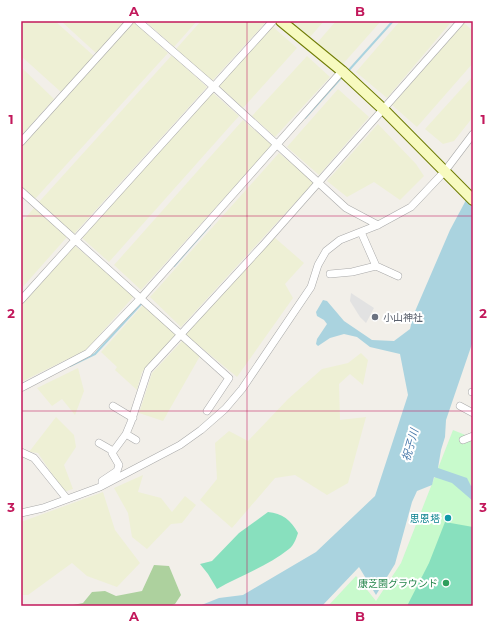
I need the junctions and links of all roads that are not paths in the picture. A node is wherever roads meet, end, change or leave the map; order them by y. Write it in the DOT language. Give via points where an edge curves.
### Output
graph roads {
  1 [pos="130,21"];
  2 [pos="138,21"];
  3 [pos="273,21"];
  4 [pos="281,21"];
  5 [pos="462,21"];
  6 [pos="342,71"];
  7 [pos="213,86"];
  8 [pos="384,109"];
  9 [pos="473,134"];
  10 [pos="21,142"];
  11 [pos="277,145"];
  12 [pos="445,171"];
  13 [pos="319,182"];
  14 [pos="21,191"];
  15 [pos="473,200"];
  16 [pos="378,225"];
  17 [pos="361,232"];
  18 [pos="74,240"];
  19 [pos="376,266"];
  20 [pos="330,274"];
  21 [pos="398,276"];
  22 [pos="141,298"];
  23 [pos="21,300"];
  24 [pos="181,336"];
  25 [pos="21,388"];
  26 [pos="114,406"];
  27 [pos="460,406"];
  28 [pos="207,411"];
  29 [pos="473,413"];
  30 [pos="133,418"];
  31 [pos="126,434"];
  32 [pos="473,436"];
  33 [pos="136,440"];
  34 [pos="463,440"];
  35 [pos="99,443"];
  36 [pos="113,451"];
  37 [pos="21,452"];
  38 [pos="102,486"];
  39 [pos="66,499"];
  40 [pos="21,513"];
  1 -- 10 [label="street"];
  2 -- 7 [label="street"];
  3 -- 7 [label="street"];
  4 -- 6 [label="street"];
  5 -- 8 [label="street"];
  6 -- 8 [label="street"];
  6 -- 11 [label="street"];
  7 -- 11 [label="street"];
  7 -- 18 [label="street"];
  8 -- 12 [label="street"];
  8 -- 13 [label="street"];
  9 -- 12 [label="street"];
  11 -- 13 [label="street"];
  11 -- 22 [label="street"];
  12 -- 15 [label="street"];
  12 -- 16 [label="street" via="411,207"];
  13 -- 16 [label="street" via="346,208"];
  13 -- 24 [label="street"];
  14 -- 18 [label="street"];
  16 -- 17 [label="street"];
  17 -- 19 [label="street"];
  17 -- 38 [label="street" via="340,240 326,251 311,287 242,389 226,408 180,445"];
  18 -- 22 [label="street"];
  18 -- 23 [label="street"];
  19 -- 20 [label="street"];
  19 -- 21 [label="street"];
  22 -- 24 [label="street"];
  22 -- 25 [label="street" via="88,353"];
  24 -- 28 [label="street" via="229,378"];
  24 -- 30 [label="street" via="148,370"];
  26 -- 30 [label="street"];
  27 -- 29 [label="street"];
  30 -- 31 [label="street"];
  31 -- 33 [label="street"];
  31 -- 36 [label="street"];
  32 -- 34 [label="street"];
  35 -- 36 [label="street"];
  36 -- 38 [label="street" via="119,465 117,471 102,481"];
  37 -- 39 [label="street" via="34,458"];
  38 -- 39 [label="street"];
  39 -- 40 [label="street"];
}
